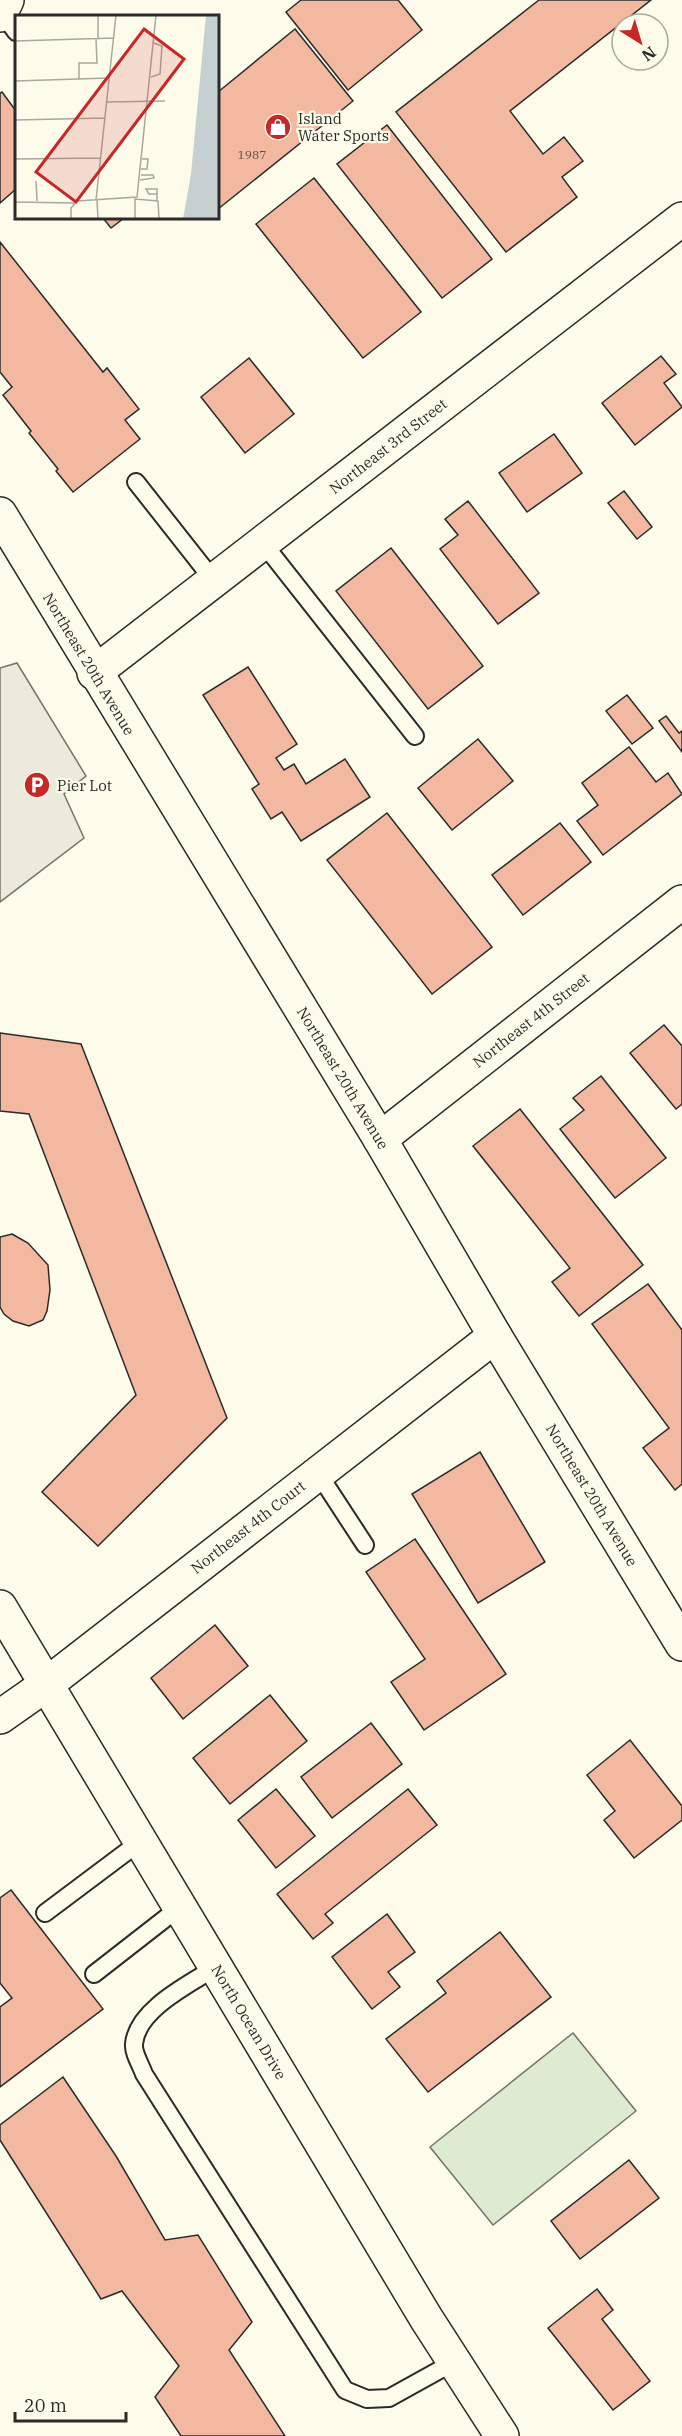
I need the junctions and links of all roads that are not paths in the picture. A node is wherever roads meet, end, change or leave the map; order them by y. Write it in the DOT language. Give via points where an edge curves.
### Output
graph roads {
  1 [pos="682,219"];
  2 [pos="136,482"];
  3 [pos="0,514"];
  4 [pos="262,543"];
  5 [pos="214,581"];
  6 [pos="94,673"];
  7 [pos="415,736"];
  8 [pos="682,902"];
  9 [pos="380,1139"];
  10 [pos="495,1336"];
  11 [pos="318,1473"];
  12 [pos="365,1545"];
  13 [pos="671,1596"];
  14 [pos="0,1607"];
  15 [pos="682,1644"];
  16 [pos="47,1684"];
  17 [pos="0,1718"];
  18 [pos="141,1841"];
  19 [pos="180,1907"];
  20 [pos="45,1913"];
  21 [pos="216,1967"];
  22 [pos="94,1974"];
  23 [pos="454,2362"];
  24 [pos="502,2436"];
  1 -- 4 [label="street, Northeast 3rd Street"];
  2 -- 5 [label="lane"];
  3 -- 6 [label="street, Northeast 20th Avenue"];
  4 -- 5 [label="street, Northeast 3rd Street"];
  4 -- 7 [label="lane"];
  5 -- 6 [label="street, Northeast 3rd Street"];
  6 -- 9 [label="street, Northeast 20th Avenue"];
  8 -- 9 [label="street, Northeast 4th Street"];
  9 -- 10 [label="street, Northeast 20th Avenue"];
  10 -- 11 [label="street, Northeast 4th Court"];
  10 -- 13 [label="street, Northeast 20th Avenue"];
  11 -- 12 [label="lane"];
  11 -- 16 [label="street, Northeast 4th Court"];
  13 -- 15 [label="street, Northeast 20th Avenue"];
  14 -- 16 [label="street, North Ocean Drive"];
  16 -- 17 [label="street, Northeast 4th Court"];
  16 -- 18 [label="street, North Ocean Drive"];
  18 -- 19 [label="street, North Ocean Drive"];
  18 -- 20 [label="lane"];
  19 -- 21 [label="street, North Ocean Drive"];
  19 -- 22 [label="lane"];
  21 -- 23 [label="street, North Ocean Drive"];
  21 -- 23 [label="lane" via="159,2004 137,2027 133,2046 144,2074 345,2390 367,2399 389,2398"];
  23 -- 24 [label="street, North Ocean Drive"];
}
